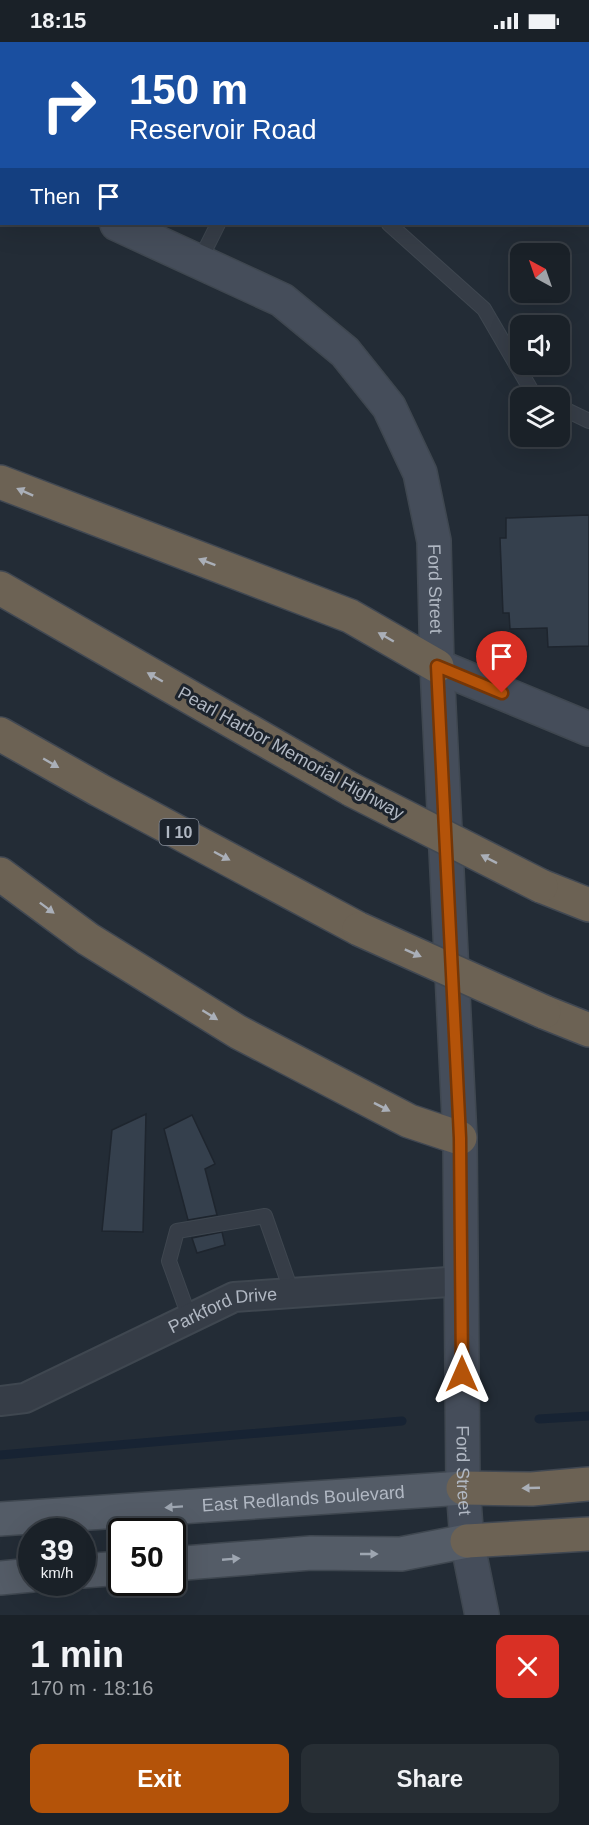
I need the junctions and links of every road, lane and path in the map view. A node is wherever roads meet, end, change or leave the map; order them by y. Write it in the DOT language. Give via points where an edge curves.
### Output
graph roads {
  1 [pos="119,225"];
  2 [pos="218,225"];
  3 [pos="390,225"];
  4 [pos="200,260"];
  5 [pos="529,387"];
  6 [pos="570,412"];
  7 [pos="589,421"];
  8 [pos="0,482"];
  9 [pos="0,588"];
  10 [pos="437,666"];
  11 [pos="589,729"];
  12 [pos="0,734"];
  13 [pos="0,874"];
  14 [pos="589,905"];
  15 [pos="589,1030"];
  16 [pos="460,1138"];
  17 [pos="462,1281"];
  18 [pos="292,1293"];
  19 [pos="190,1319"];
  20 [pos="0,1401"];
  21 [pos="589,1484"];
  22 [pos="463,1488"];
  23 [pos="0,1519"];
  24 [pos="589,1534"];
  25 [pos="467,1541"];
  26 [pos="186,1563"];
  27 [pos="18,1576"];
  28 [pos="0,1578"];
  29 [pos="482,1615"];
  1 -- 4 [label="main road, Ford Street"];
  2 -- 4 [label="lane"];
  3 -- 5 [label="lane" via="484,309"];
  4 -- 10 [label="main road, Ford Street" via="282,300 345,351 389,407 420,473 434,541"];
  6 -- 7 [label="lane"];
  10 -- 8 [label="highway, one-way" via="350,616"];
  14 -- 9 [label="highway, Pearl Harbor Memorial Highway, one-way, bridge" via="541,886 352,790"];
  10 -- 11 [label="main road"];
  10 -- 16 [label="main road, Ford Street"];
  12 -- 15 [label="highway, I 10, one-way, bridge" via="359,929"];
  13 -- 16 [label="highway, one-way" via="88,939 238,1032 409,1120"];
  16 -- 17 [label="main road, Ford Street"];
  17 -- 18 [label="street, Parkford Drive"];
  17 -- 22 [label="main road, Ford Street"];
  18 -- 19 [label="street, Parkford Drive" via="234,1298"];
  18 -- 19 [label="lane" via="265,1216 177,1231 169,1261"];
  19 -- 20 [label="street, Parkford Drive" via="25,1398"];
  21 -- 22 [label="highway, one-way" via="532,1489"];
  22 -- 23 [label="main road, East Redlands Boulevard, one-way"];
  22 -- 25 [label="main road, Ford Street"];
  24 -- 25 [label="highway"];
  26 -- 25 [label="main road, one-way" via="311,1553 401,1554"];
  25 -- 29 [label="main road, Ford Street"];
  27 -- 28 [label="main road"];
}
